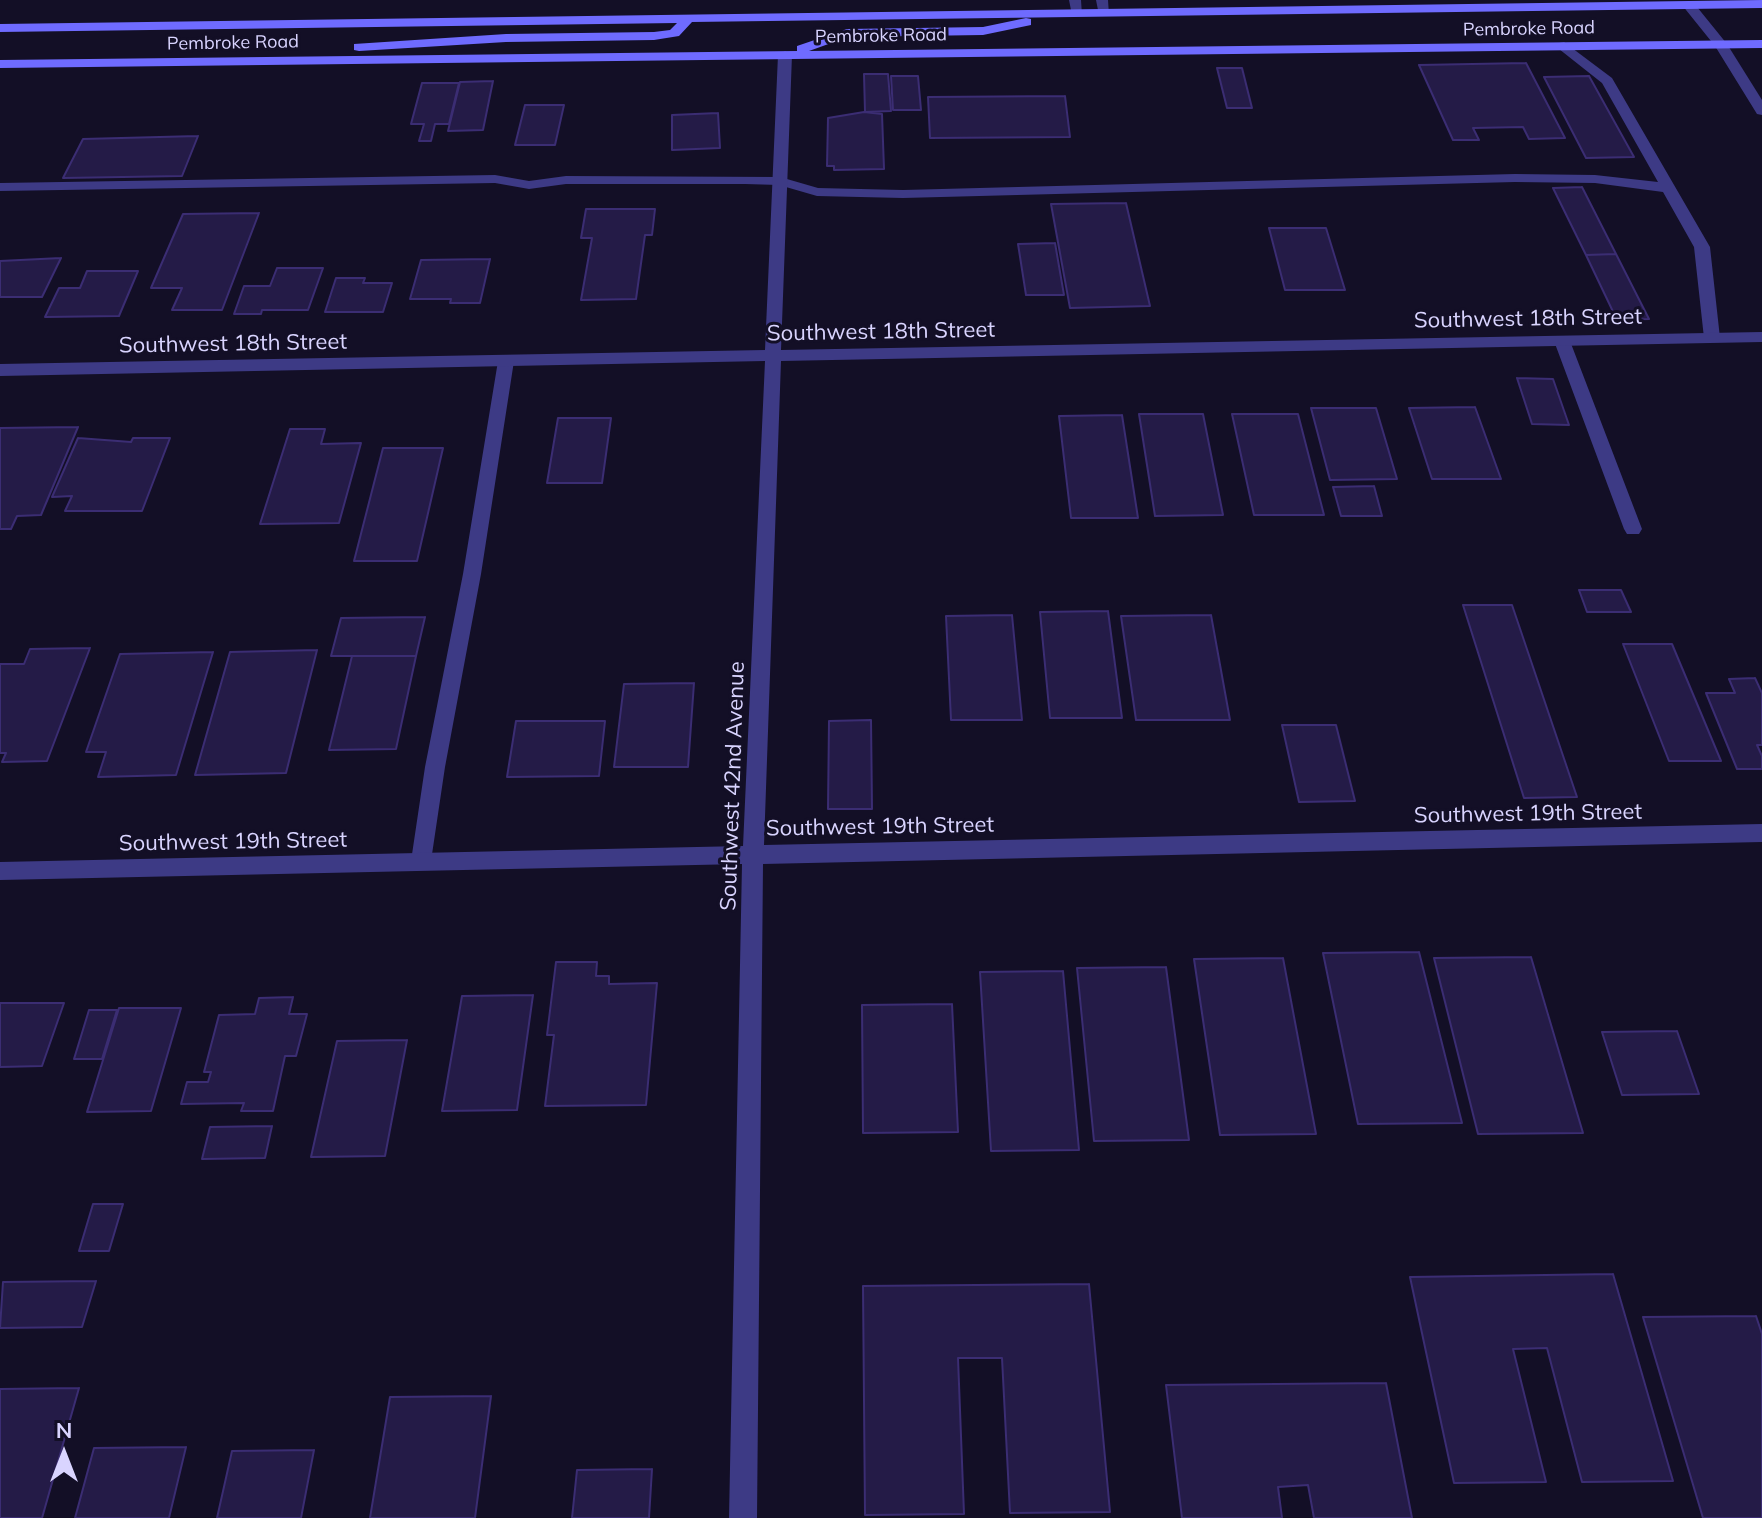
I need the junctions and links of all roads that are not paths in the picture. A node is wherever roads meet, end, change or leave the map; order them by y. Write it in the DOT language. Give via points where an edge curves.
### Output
graph roads {
  1 [pos="1686,3"];
  2 [pos="1762,4"];
  3 [pos="1076,6"];
  4 [pos="1103,6"];
  5 [pos="689,18"];
  6 [pos="0,28"];
  7 [pos="1720,44"];
  8 [pos="1762,44"];
  9 [pos="1564,46"];
  10 [pos="785,55"];
  11 [pos="188,62"];
  12 [pos="0,64"];
  13 [pos="1762,111"];
  14 [pos="780,181"];
  15 [pos="0,187"];
  16 [pos="1670,188"];
  17 [pos="1762,337"];
  18 [pos="1712,338"];
  19 [pos="1562,341"];
  20 [pos="774,356"];
  21 [pos="506,361"];
  22 [pos="0,370"];
  23 [pos="1633,529"];
  24 [pos="1762,833"];
  25 [pos="753,853"];
  26 [pos="421,861"];
  27 [pos="0,871"];
  28 [pos="743,1518"];
  1 -- 2 [label="main road, Pembroke Road"];
  1 -- 4 [label="main road, Pembroke Road"];
  1 -- 7 [label="street"];
  3 -- 4 [label="main road, Pembroke Road"];
  3 -- 5 [label="main road, Pembroke Road"];
  3 -- 10 [label="main road" via="983,31 847,33"];
  5 -- 6 [label="main road, Pembroke Road"];
  5 -- 11 [label="main road" via="674,33 654,36 506,38"];
  7 -- 8 [label="main road, Pembroke Road"];
  7 -- 9 [label="main road, Pembroke Road"];
  7 -- 13 [label="street"];
  9 -- 10 [label="main road, Pembroke Road"];
  9 -- 16 [label="street" via="1607,81"];
  10 -- 11 [label="main road, Pembroke Road"];
  10 -- 14 [label="street, Southwest 42nd Avenue"];
  11 -- 12 [label="main road, Pembroke Road"];
  14 -- 15 [label="street" via="566,180 529,185 495,179"];
  14 -- 16 [label="street" via="817,192 903,194 1515,178 1595,179"];
  14 -- 20 [label="street, Southwest 42nd Avenue"];
  16 -- 18 [label="street" via="1702,247"];
  17 -- 18 [label="street, Southwest 18th Street"];
  18 -- 19 [label="street, Southwest 18th Street"];
  19 -- 20 [label="street, Southwest 18th Street"];
  19 -- 23 [label="street"];
  20 -- 21 [label="street, Southwest 18th Street"];
  20 -- 25 [label="street, Southwest 42nd Avenue"];
  21 -- 22 [label="street, Southwest 18th Street"];
  21 -- 26 [label="street"];
  24 -- 25 [label="street, Southwest 19th Street"];
  25 -- 26 [label="street, Southwest 19th Street"];
  25 -- 28 [label="street, Southwest 42nd Avenue"];
  26 -- 27 [label="street, Southwest 19th Street"];
}
